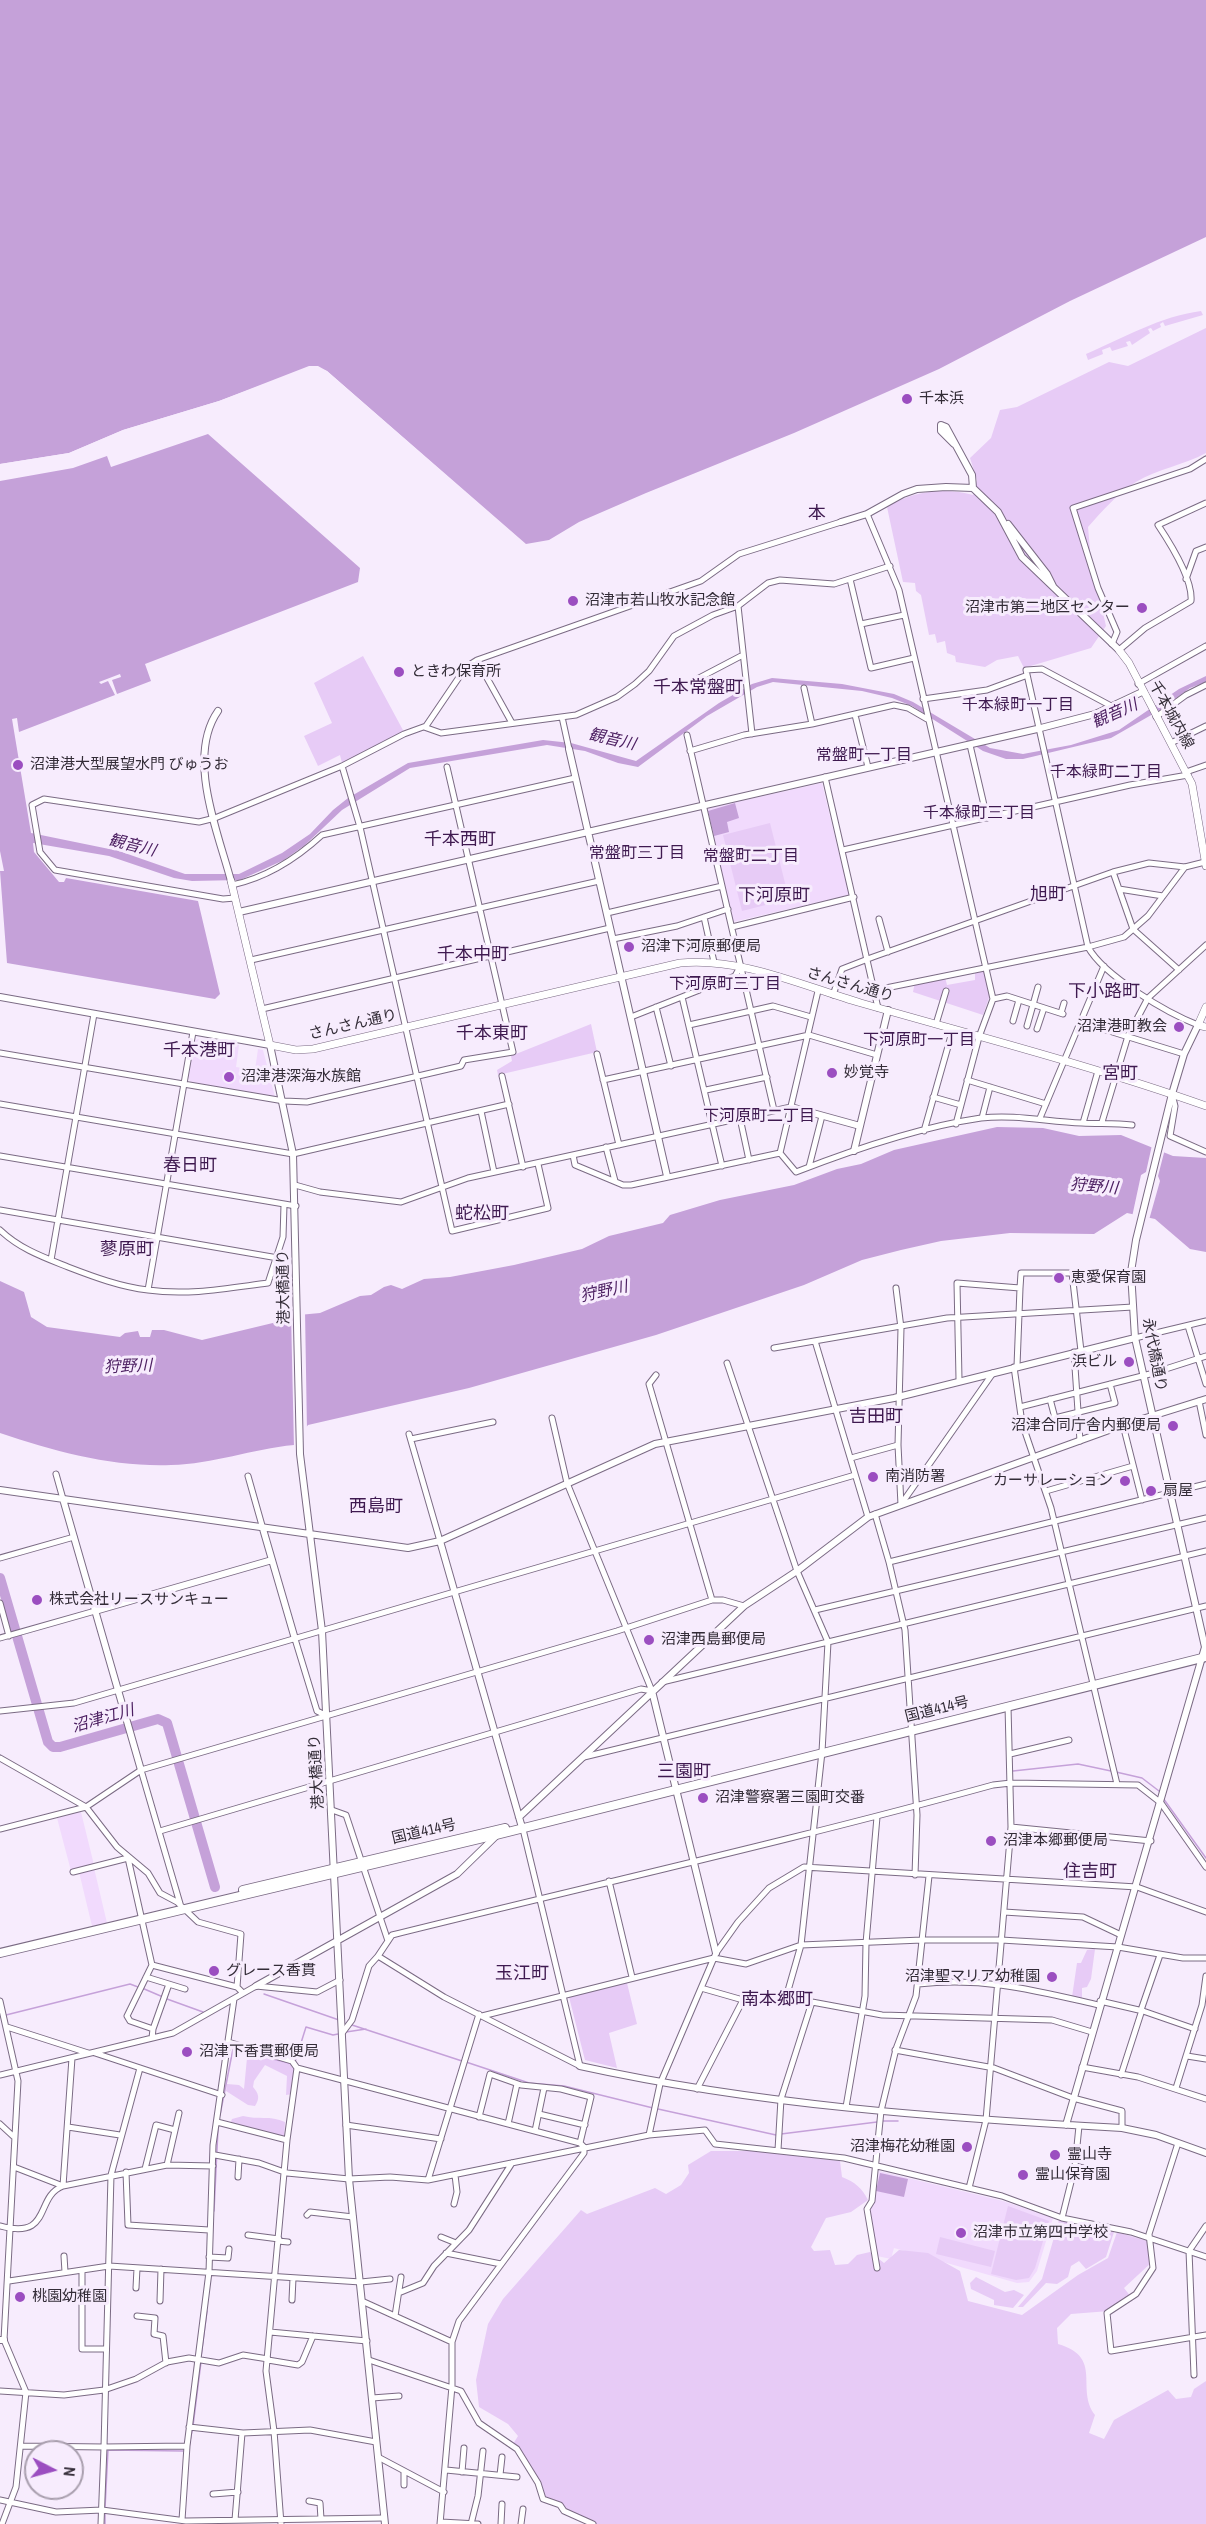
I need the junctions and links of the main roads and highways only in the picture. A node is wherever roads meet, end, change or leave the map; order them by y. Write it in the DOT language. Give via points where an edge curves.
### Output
graph roads {
  1 [pos="1119,650"];
  2 [pos="1205,864"];
  3 [pos="231,880"];
  4 [pos="1206,1007"];
  5 [pos="1206,1028"];
  6 [pos="270,1045"];
  7 [pos="1206,1106"];
  8 [pos="1205,1657"];
  9 [pos="0,1953"];
  1 -- 2 [label="main road, 千本城内線" via="1187,773 1196,802"];
  3 -- 6 [label="main road, 港大橋通り"];
  4 -- 5 [label="main road" via="1198,1025"];
  6 -- 7 [label="main road, さんさん通り" via="306,1050 680,963 714,962 1064,1061"];
  8 -- 9 [label="highway, 国道414号"];
}
